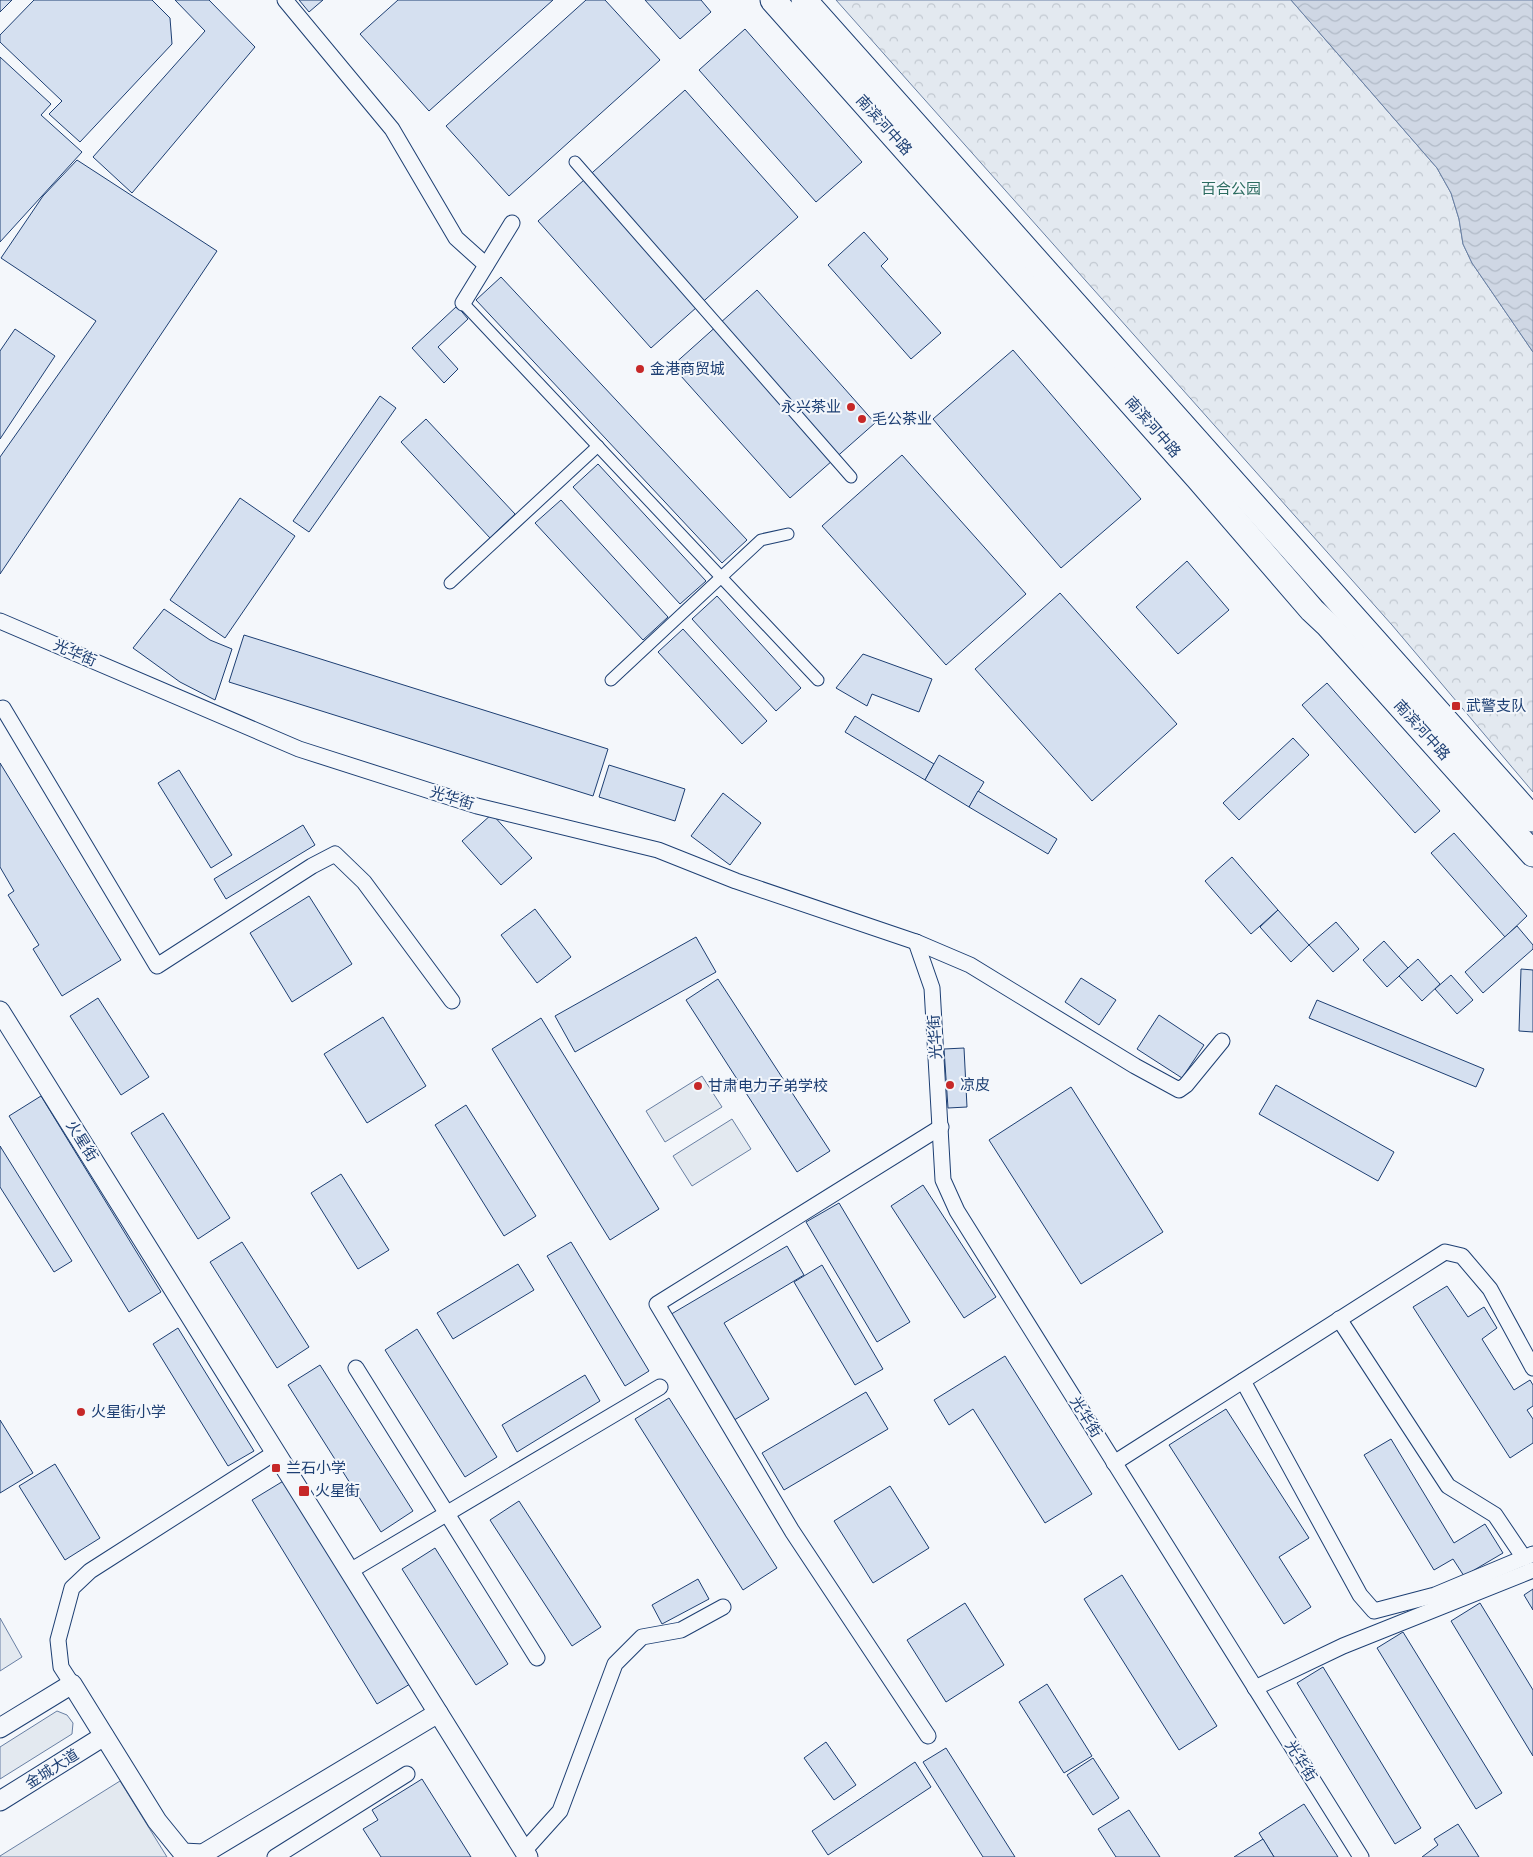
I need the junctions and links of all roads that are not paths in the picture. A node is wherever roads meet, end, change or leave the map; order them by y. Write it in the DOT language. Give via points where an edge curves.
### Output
graph roads {
  1 [pos="285,0"];
  2 [pos="773,0"];
  3 [pos="804,0"];
  4 [pos="575,162"];
  5 [pos="512,223"];
  6 [pos="486,265"];
  7 [pos="463,303"];
  8 [pos="598,446"];
  9 [pos="851,477"];
  10 [pos="788,534"];
  11 [pos="721,577"];
  12 [pos="450,583"];
  13 [pos="0,621"];
  14 [pos="611,680"];
  15 [pos="818,680"];
  16 [pos="0,710"];
  17 [pos="1533,819"];
  18 [pos="1533,854"];
  19 [pos="916,942"];
  20 [pos="452,1001"];
  21 [pos="0,1011"];
  22 [pos="1222,1041"];
  23 [pos="941,1127"];
  24 [pos="1339,1320"];
  25 [pos="356,1368"];
  26 [pos="1533,1368"];
  27 [pos="1243,1381"];
  28 [pos="660,1387"];
  29 [pos="276,1452"];
  30 [pos="1114,1463"];
  31 [pos="447,1514"];
  32 [pos="1529,1556"];
  33 [pos="1533,1570"];
  34 [pos="350,1571"];
  35 [pos="723,1607"];
  36 [pos="537,1658"];
  37 [pos="72,1684"];
  38 [pos="1255,1688"];
  39 [pos="438,1713"];
  40 [pos="0,1728"];
  41 [pos="104,1736"];
  42 [pos="928,1736"];
  43 [pos="407,1774"];
  44 [pos="0,1801"];
  45 [pos="526,1854"];
  46 [pos="274,1857"];
  47 [pos="1361,1857"];
  1 -- 6 [label="street" via="392,129 456,238"];
  2 -- 18 [label="highway, 南滨河中路" via="1312,610"];
  3 -- 17 [label="highway, 南滨河中路"];
  4 -- 9 [label="street"];
  5 -- 6 [label="street"];
  6 -- 7 [label="street"];
  7 -- 8 [label="street"];
  8 -- 11 [label="street"];
  8 -- 12 [label="street"];
  10 -- 11 [label="street" via="761,540"];
  11 -- 14 [label="street"];
  11 -- 15 [label="street"];
  13 -- 19 [label="street, 光华街" via="299,749 477,806 658,850 736,881"];
  16 -- 20 [label="street" via="3,708 157,966 335,854 364,882"];
  19 -- 22 [label="street, 光华街" via="970,965 1179,1090"];
  19 -- 23 [label="street, 光华街" via="932,988"];
  21 -- 29 [label="street, 火星街"];
  23 -- 30 [label="street, 光华街" via="943,1180 957,1211"];
  23 -- 42 [label="street" via="657,1304 792,1531"];
  24 -- 26 [label="street" via="1446,1252 1462,1256 1490,1289"];
  24 -- 27 [label="street"];
  24 -- 32 [label="street" via="1448,1486 1495,1515"];
  25 -- 31 [label="street"];
  27 -- 30 [label="street"];
  27 -- 32 [label="street" via="1360,1595 1374,1611 1435,1595"];
  28 -- 31 [label="street"];
  29 -- 34 [label="street, 火星街"];
  29 -- 37 [label="street" via="90,1571 72,1588 58,1640 61,1667"];
  30 -- 38 [label="street, 光华街"];
  31 -- 34 [label="street"];
  31 -- 36 [label="street"];
  33 -- 38 [label="street" via="1343,1646"];
  34 -- 39 [label="street, 火星街"];
  35 -- 45 [label="street" via="681,1630 642,1637 615,1664 560,1811"];
  37 -- 40 [label="street"];
  37 -- 41 [label="street"];
  38 -- 47 [label="street, 光华街"];
  39 -- 41 [label="street" via="203,1854 183,1853 157,1821"];
  39 -- 45 [label="street, 火星街"];
  41 -- 44 [label="street, 金城大道"];
  43 -- 46 [label="street"];
}
